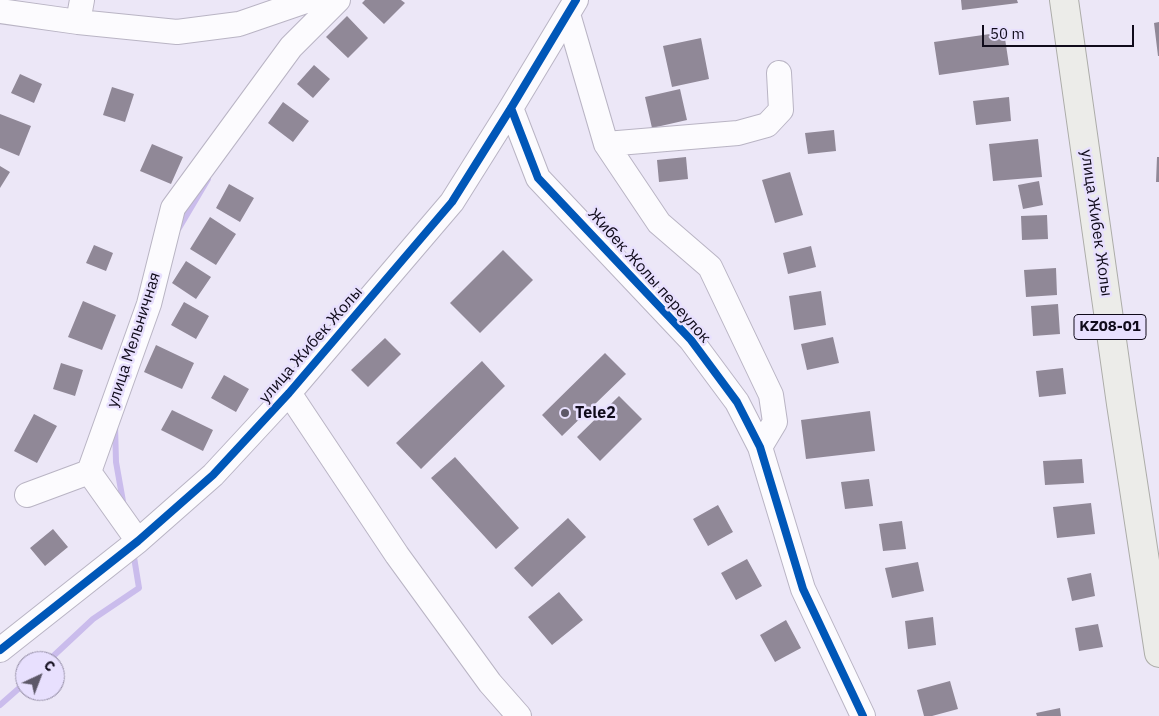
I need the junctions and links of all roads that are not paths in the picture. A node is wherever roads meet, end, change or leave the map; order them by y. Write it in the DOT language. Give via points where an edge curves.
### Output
graph roads {
  1 [pos="309,0"];
  2 [pos="338,0"];
  3 [pos="1064,0"];
  4 [pos="572,7"];
  5 [pos="80,11"];
  6 [pos="1,15"];
  7 [pos="780,73"];
  8 [pos="511,108"];
  9 [pos="606,144"];
  10 [pos="289,393"];
  11 [pos="760,448"];
  12 [pos="89,472"];
  13 [pos="27,495"];
  14 [pos="138,541"];
  15 [pos="0,650"];
  16 [pos="1159,653"];
  17 [pos="518,716"];
  18 [pos="863,716"];
  1 -- 5 [label="street" via="240,24 177,32"];
  2 -- 12 [label="street, улица Мельничная" via="291,48 173,208 149,304"];
  3 -- 16 [label="main road, улица Жибек Жолы / KZ08-01"];
  4 -- 8 [label="street, улица Жибек Жолы"];
  4 -- 9 [label="street"];
  5 -- 6 [label="street"];
  7 -- 9 [label="street" via="781,110 767,125 738,132"];
  8 -- 10 [label="street, улица Жибек Жолы" via="452,202"];
  8 -- 11 [label="street, Жибек Жолы переулок" via="538,178 691,340 737,402"];
  9 -- 11 [label="street" via="659,223 710,266 771,396 776,422"];
  10 -- 14 [label="street, улица Жибек Жолы" via="212,475"];
  10 -- 17 [label="street" via="397,555 490,683"];
  11 -- 18 [label="street, Жибек Жолы переулок" via="803,590"];
  12 -- 13 [label="street"];
  12 -- 14 [label="street"];
  14 -- 15 [label="street, улица Жибек Жолы"];
}
